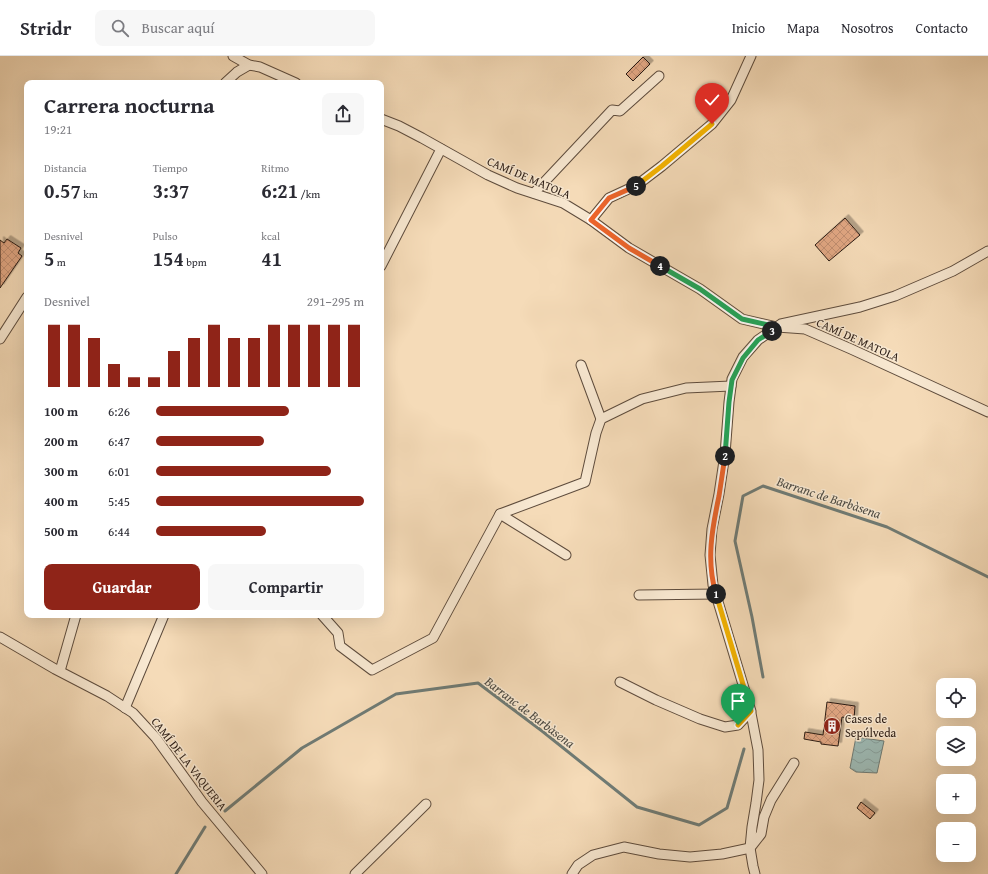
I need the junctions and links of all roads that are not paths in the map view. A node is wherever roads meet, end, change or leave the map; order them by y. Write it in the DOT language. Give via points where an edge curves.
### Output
graph roads {
  1 [pos="232,56"];
  2 [pos="752,56"];
  3 [pos="249,65"];
  4 [pos="659,76"];
  5 [pos="229,80"];
  6 [pos="289,80"];
  7 [pos="384,120"];
  8 [pos="441,149"];
  9 [pos="534,193"];
  10 [pos="591,220"];
  11 [pos="988,251"];
  12 [pos="384,260"];
  13 [pos="24,302"];
  14 [pos="777,327"];
  15 [pos="0,339"];
  16 [pos="581,365"];
  17 [pos="731,386"];
  18 [pos="988,412"];
  19 [pos="601,419"];
  20 [pos="500,514"];
  21 [pos="566,555"];
  22 [pos="716,594"];
  23 [pos="639,595"];
  24 [pos="75,618"];
  25 [pos="163,618"];
  26 [pos="325,618"];
  27 [pos="1,640"];
  28 [pos="60,671"];
  29 [pos="620,682"];
  30 [pos="125,708"];
  31 [pos="751,711"];
  32 [pos="794,763"];
  33 [pos="426,804"];
  34 [pos="750,848"];
  35 [pos="262,874"];
  36 [pos="355,874"];
  37 [pos="572,874"];
  38 [pos="755,874"];
  1 -- 3 [label="street"];
  2 -- 10 [label="street" via="730,100 712,124 637,185 609,198"];
  3 -- 5 [label="street"];
  3 -- 6 [label="street"];
  4 -- 9 [label="street" via="620,111 612,110"];
  7 -- 8 [label="street, CAMÍ DE MATOLA"];
  8 -- 9 [label="street, CAMÍ DE MATOLA" via="488,176"];
  8 -- 12 [label="street"];
  9 -- 10 [label="street, CAMÍ DE MATOLA" via="563,203"];
  10 -- 14 [label="street, CAMÍ DE MATOLA" via="629,248 700,289 742,319"];
  11 -- 14 [label="street" via="953,271 895,296"];
  13 -- 15 [label="street"];
  14 -- 17 [label="street" via="758,340 743,358"];
  14 -- 18 [label="street, CAMÍ DE MATOLA" via="805,329"];
  16 -- 19 [label="street"];
  17 -- 19 [label="street" via="686,388 642,399"];
  17 -- 22 [label="street" via="725,454 710,554"];
  19 -- 20 [label="street" via="585,482"];
  20 -- 21 [label="street"];
  20 -- 26 [label="street" via="433,638 372,670 340,646 338,633"];
  22 -- 23 [label="street"];
  22 -- 31 [label="street"];
  24 -- 28 [label="street"];
  25 -- 30 [label="street"];
  27 -- 28 [label="street, CAMÍ DE LA VAQUERIA"];
  28 -- 30 [label="street, CAMÍ DE LA VAQUERIA"];
  29 -- 31 [label="street" via="700,719 725,727 738,725"];
  30 -- 35 [label="street, CAMÍ DE LA VAQUERIA" via="156,738 202,802"];
  31 -- 34 [label="street" via="758,750 758,780"];
  32 -- 34 [label="street" via="771,800 761,834"];
  33 -- 36 [label="street"];
  34 -- 37 [label="street" via="690,857 624,847 592,855 578,865"];
  34 -- 38 [label="street"];
}
